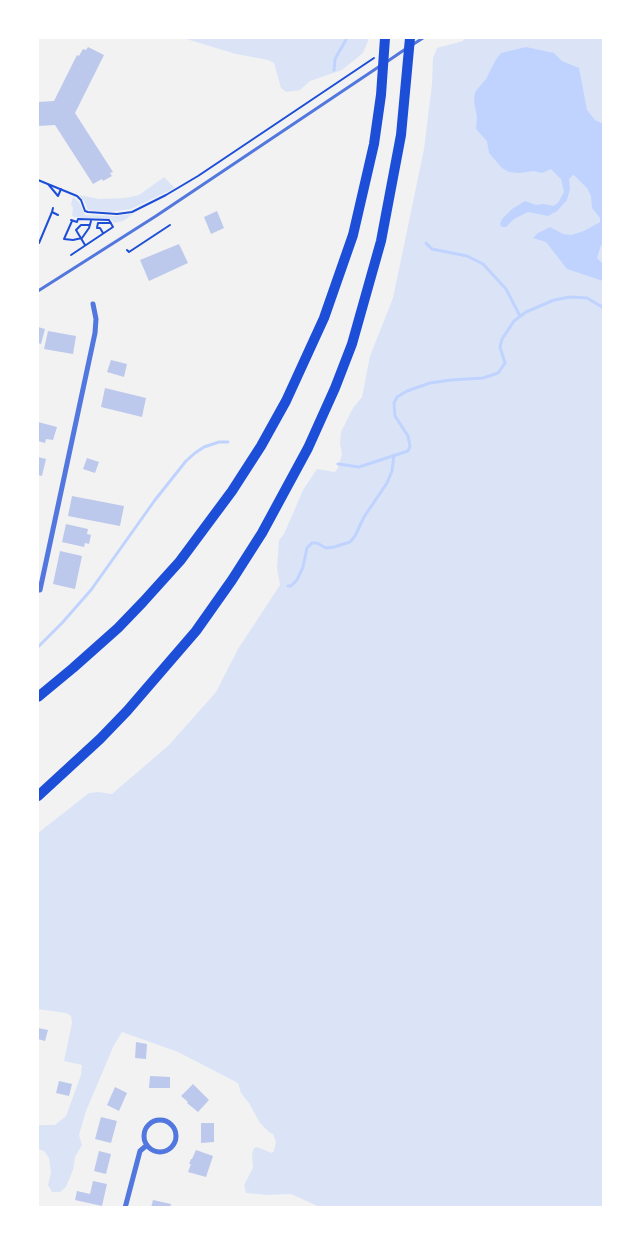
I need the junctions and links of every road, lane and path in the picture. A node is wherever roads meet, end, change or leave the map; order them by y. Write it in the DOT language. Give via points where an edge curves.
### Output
graph roads {
  1 [pos="385,38"];
  2 [pos="410,38"];
  3 [pos="423,38"];
  4 [pos="380,53"];
  5 [pos="38,180"];
  6 [pos="48,184"];
  7 [pos="61,190"];
  8 [pos="53,208"];
  9 [pos="52,212"];
  10 [pos="58,215"];
  11 [pos="91,220"];
  12 [pos="111,223"];
  13 [pos="71,225"];
  14 [pos="90,225"];
  15 [pos="170,225"];
  16 [pos="77,228"];
  17 [pos="103,233"];
  18 [pos="80,238"];
  19 [pos="38,242"];
  20 [pos="85,245"];
  21 [pos="127,250"];
  22 [pos="70,254"];
  23 [pos="38,291"];
  24 [pos="93,304"];
  25 [pos="39,590"];
  26 [pos="38,697"];
  27 [pos="38,796"];
  28 [pos="146,1145"];
  29 [pos="125,1208"];
  1 -- 26 [label="highway" via="369,170 347,256 315,340 274,424 228,498 167,576 118,628"];
  2 -- 27 [label="highway" via="396,169 376,262 346,358 299,466 245,560 186,643 115,724"];
  3 -- 23 [label="lane"];
  4 -- 7 [label="path" via="198,176 138,209 116,214 88,212 80,198"];
  5 -- 6 [label="path"];
  6 -- 7 [label="path"];
  6 -- 7 [label="path" via="58,196"];
  8 -- 9 [label="path"];
  9 -- 10 [label="path"];
  9 -- 19 [label="path"];
  11 -- 12 [label="path" via="110,220"];
  11 -- 13 [label="path" via="72,220"];
  11 -- 14 [label="path"];
  12 -- 17 [label="path" via="113,227"];
  12 -- 17 [label="path" via="98,223 97,228"];
  13 -- 16 [label="path"];
  13 -- 18 [label="path" via="64,239"];
  14 -- 16 [label="path"];
  14 -- 18 [label="path"];
  15 -- 21 [label="path" via="129,252"];
  16 -- 18 [label="path"];
  17 -- 20 [label="path"];
  18 -- 20 [label="path"];
  20 -- 22 [label="path"];
  24 -- 25 [label="street" via="95,333"];
  28 -- 28 [label="street" via="155,1151 166,1151 176,1138 173,1127 160,1120 151,1123 145,1131"];
  28 -- 29 [label="street" via="140,1151"];
}
